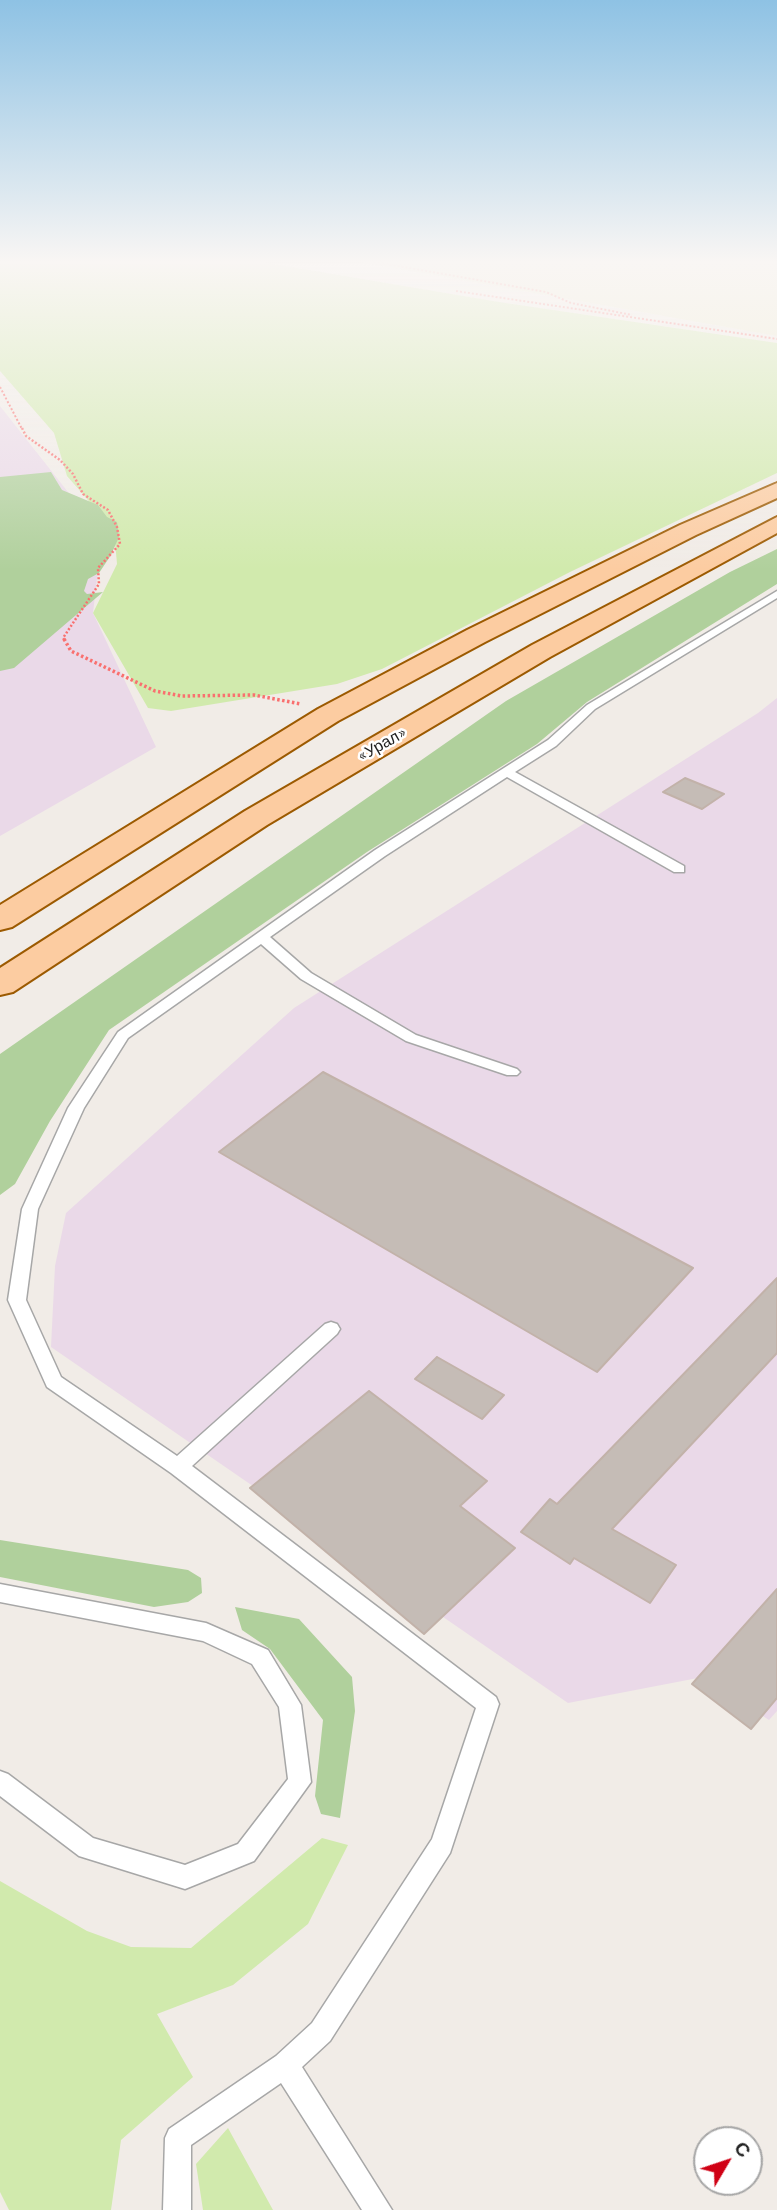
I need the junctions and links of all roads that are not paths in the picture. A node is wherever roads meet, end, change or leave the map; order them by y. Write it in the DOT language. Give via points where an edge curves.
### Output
graph roads {
  1 [pos="777,491"];
  2 [pos="776,525"];
  3 [pos="777,594"];
  4 [pos="507,772"];
  5 [pos="679,869"];
  6 [pos="0,919"];
  7 [pos="261,937"];
  8 [pos="0,984"];
  9 [pos="512,1072"];
  10 [pos="331,1329"];
  11 [pos="178,1467"];
  12 [pos="0,1593"];
  13 [pos="0,1782"];
  14 [pos="285,2065"];
  15 [pos="177,2210"];
  16 [pos="379,2210"];
  1 -- 2 [label="main road" via="771,501 732,520 750,529"];
  1 -- 6 [label="main road" via="688,530 328,715"];
  2 -- 8 [label="main road, «Урал»" via="541,651 268,811"];
  3 -- 4 [label="lane" via="591,707 552,743"];
  4 -- 5 [label="lane"];
  4 -- 7 [label="lane"];
  7 -- 9 [label="lane" via="306,976 411,1038"];
  7 -- 11 [label="lane" via="123,1035 76,1108 30,1209 17,1300 54,1382"];
  10 -- 11 [label="lane"];
  11 -- 14 [label="lane" via="488,1704 442,1844 321,2032"];
  12 -- 13 [label="lane" via="206,1632 261,1657 290,1705 300,1782 246,1853 185,1877 87,1849"];
  14 -- 15 [label="lane" via="178,2138"];
  14 -- 16 [label="lane"];
}
